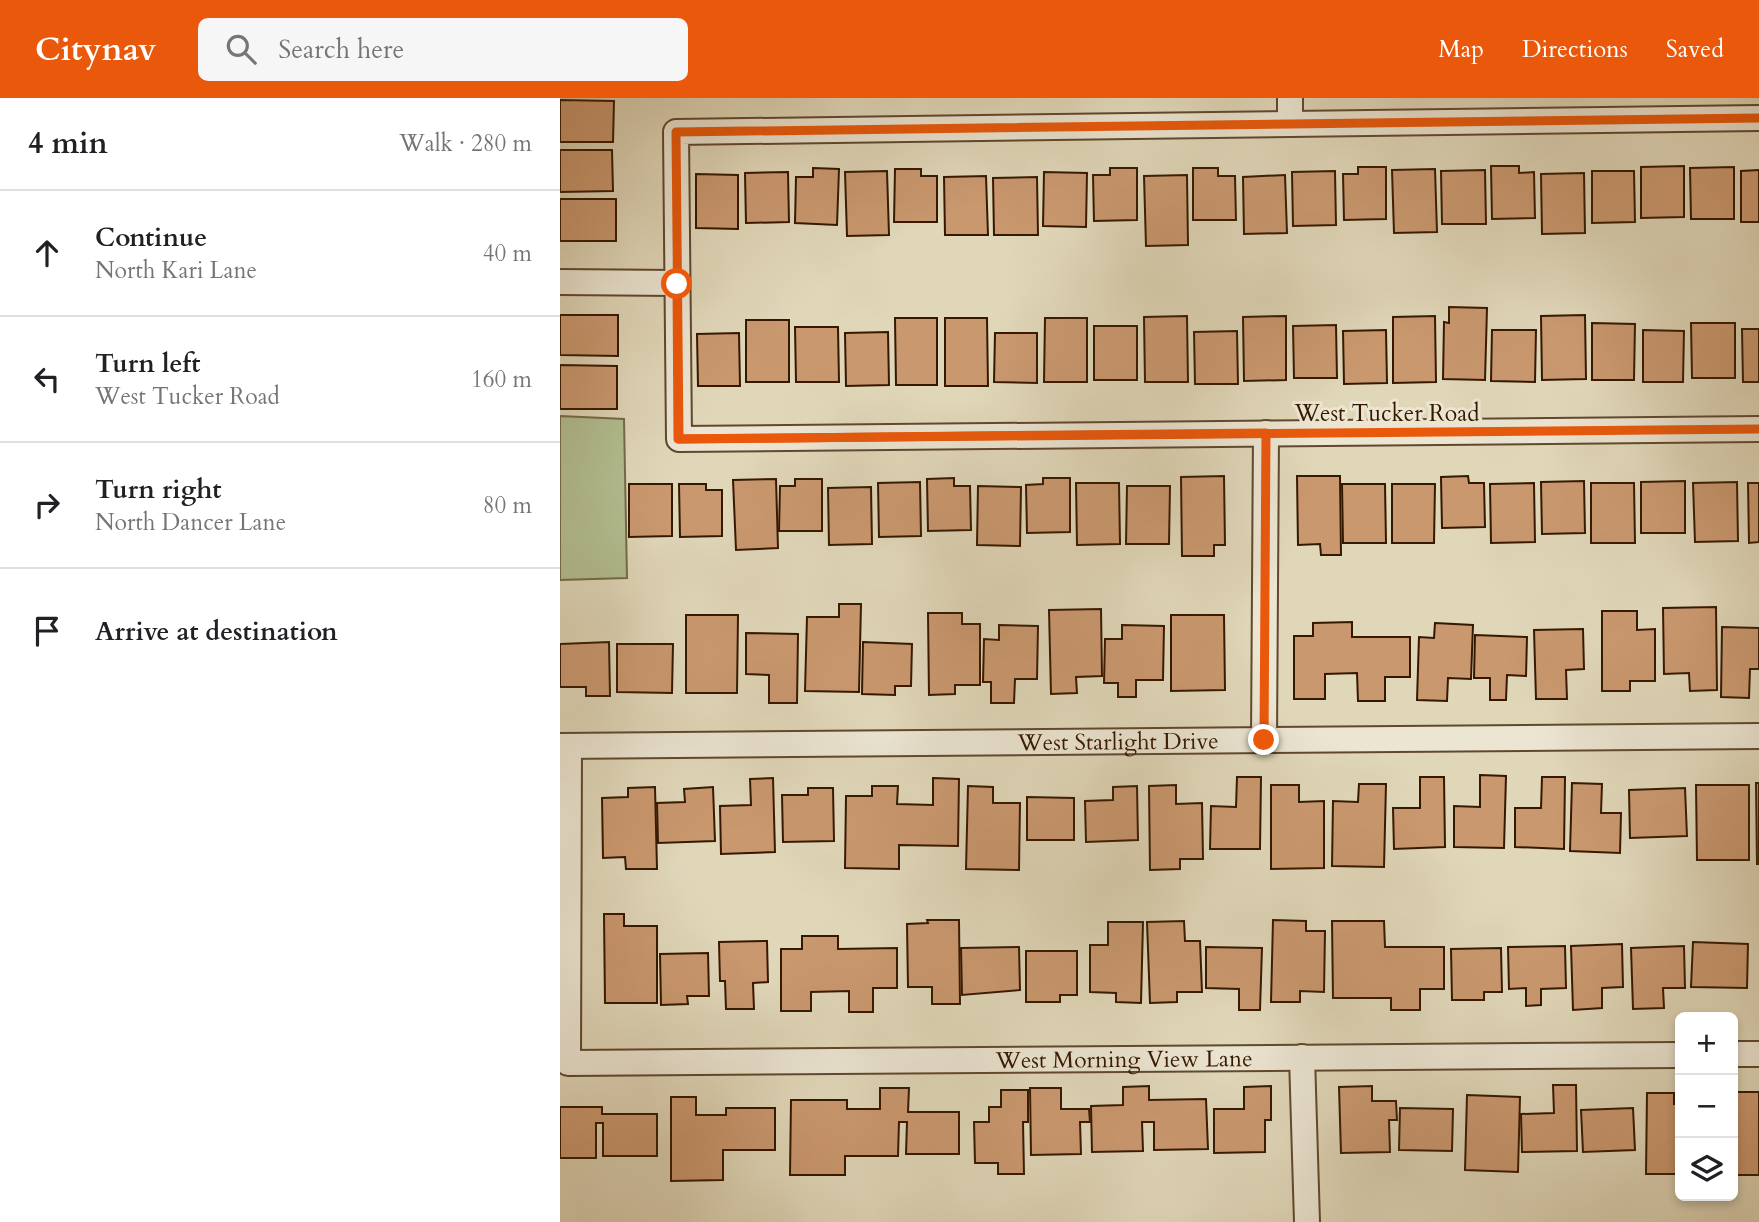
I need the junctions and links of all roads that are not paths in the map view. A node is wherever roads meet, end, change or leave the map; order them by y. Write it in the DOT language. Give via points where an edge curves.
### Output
graph roads {
  1 [pos="1290,98"];
  2 [pos="1759,118"];
  3 [pos="1290,124"];
  4 [pos="560,282"];
  5 [pos="677,284"];
  6 [pos="1759,429"];
  7 [pos="1266,433"];
  8 [pos="1759,736"];
  9 [pos="1264,740"];
  10 [pos="564,746"];
  11 [pos="1738,1054"];
  12 [pos="1759,1054"];
  13 [pos="1675,1055"];
  14 [pos="1302,1058"];
  15 [pos="1307,1222"];
  1 -- 3 [label="street"];
  2 -- 3 [label="street"];
  3 -- 5 [label="street" via="676,132"];
  4 -- 5 [label="street"];
  5 -- 7 [label="street, West Tucker Road" via="678,439"];
  6 -- 7 [label="street, West Tucker Road"];
  7 -- 9 [label="street"];
  8 -- 9 [label="street, West Starlight Drive"];
  9 -- 10 [label="street, West Starlight Drive"];
  10 -- 14 [label="street, West Morning View Lane" via="568,1063"];
  11 -- 12 [label="street"];
  13 -- 14 [label="street, West Morning View Lane"];
  14 -- 15 [label="street"];
}
